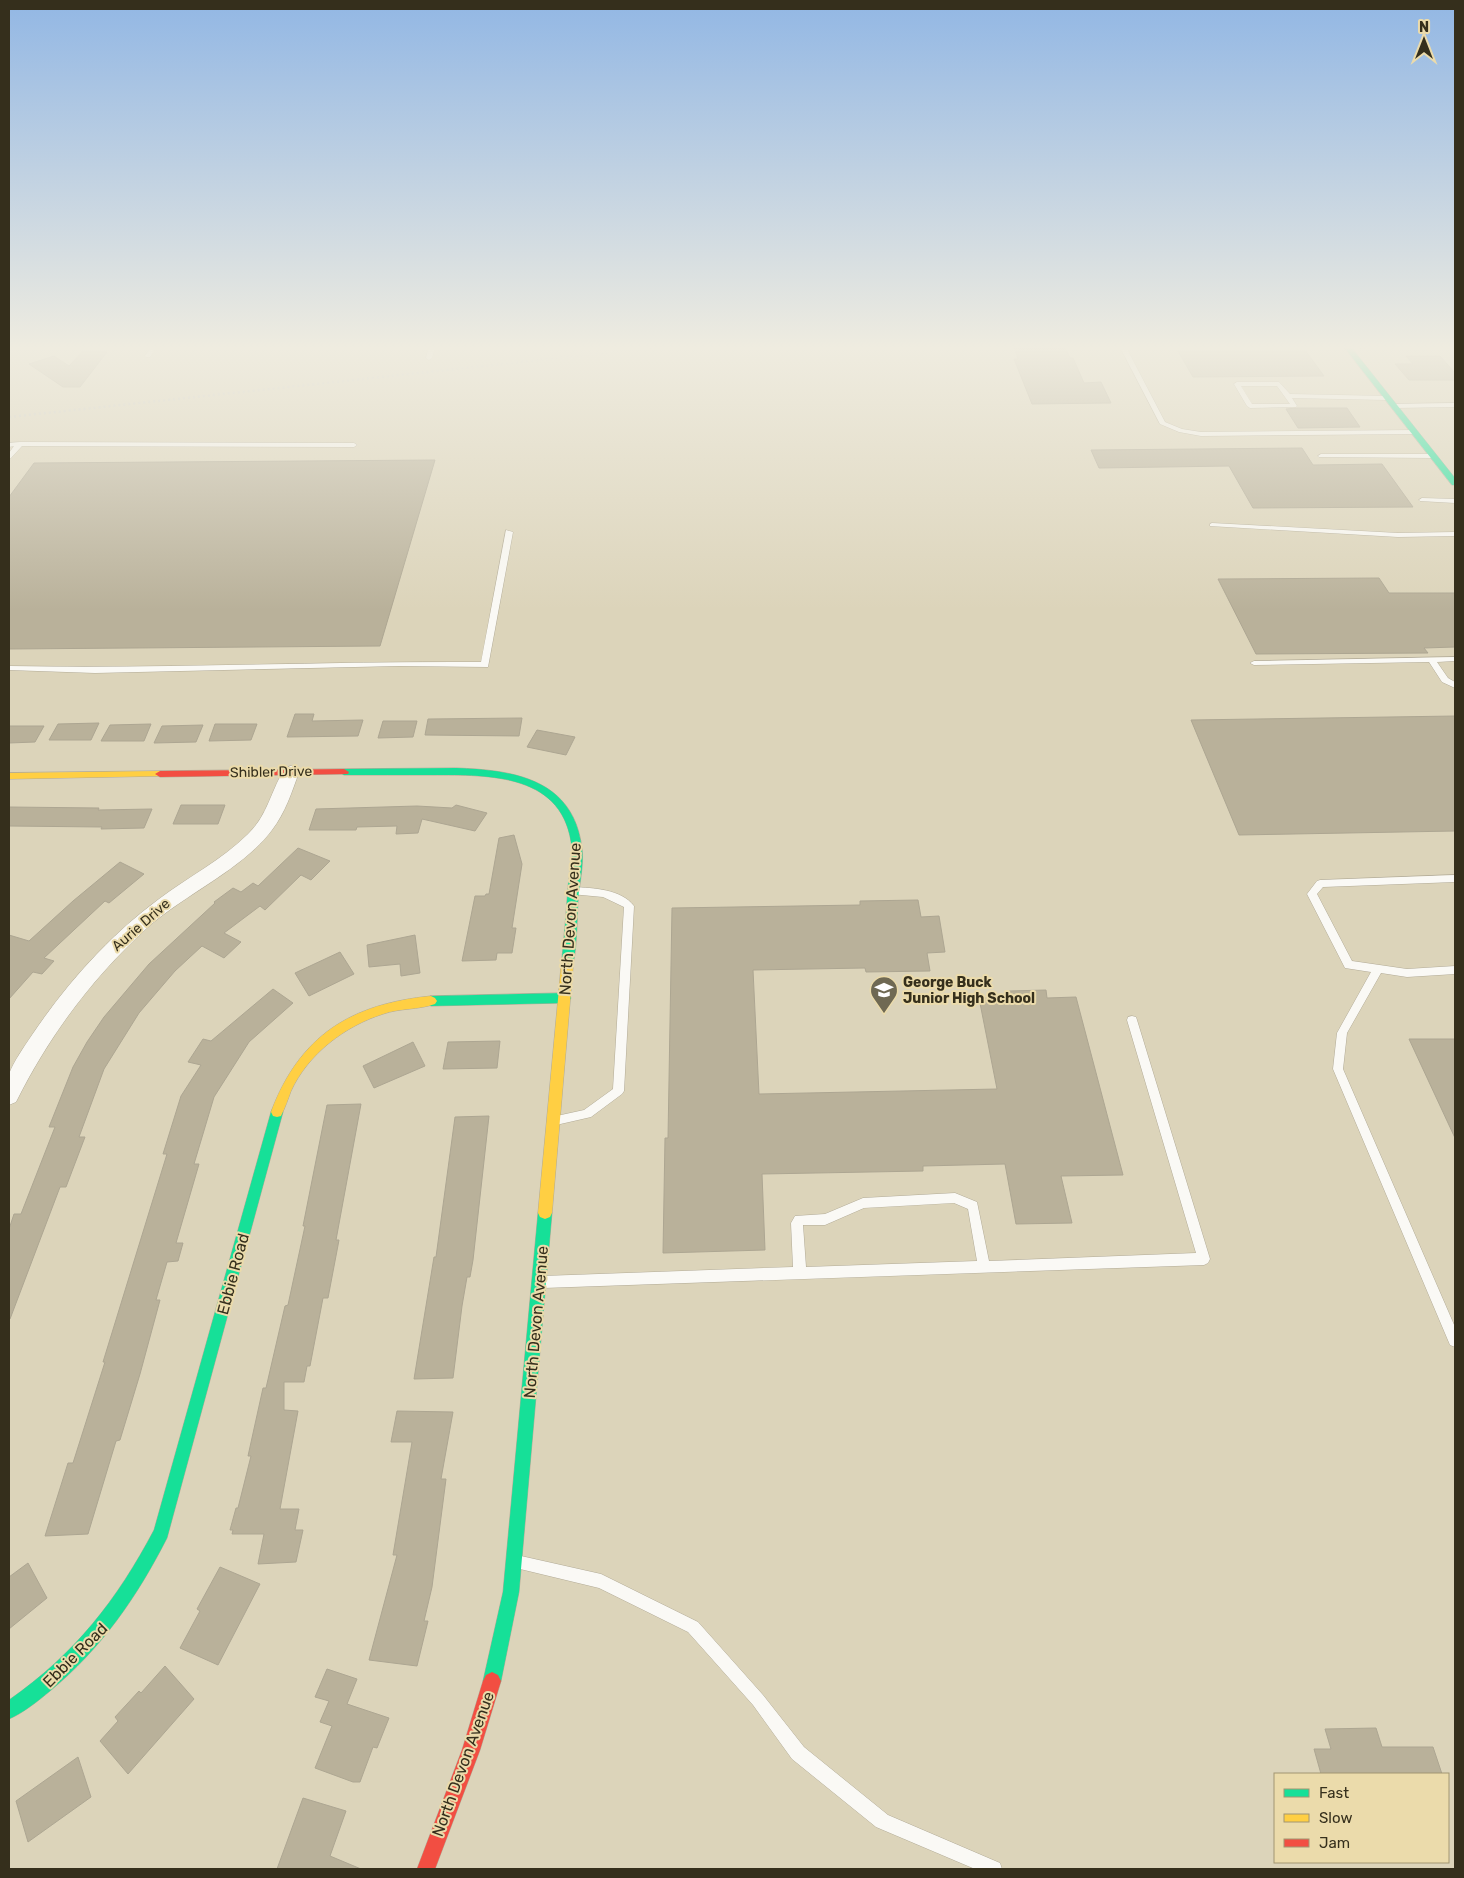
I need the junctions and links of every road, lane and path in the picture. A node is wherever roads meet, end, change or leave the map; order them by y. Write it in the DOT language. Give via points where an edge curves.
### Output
graph roads {
  1 [pos="1417,435"];
  2 [pos="20,444"];
  3 [pos="9,445"];
  4 [pos="354,445"];
  5 [pos="1321,456"];
  6 [pos="1434,456"];
  7 [pos="9,457"];
  8 [pos="1455,482"];
  9 [pos="1422,500"];
  10 [pos="1455,500"];
  11 [pos="1212,524"];
  12 [pos="508,532"];
  13 [pos="1455,534"];
  14 [pos="1431,659"];
  15 [pos="1455,659"];
  16 [pos="1254,664"];
  17 [pos="9,668"];
  18 [pos="1455,685"];
  19 [pos="291,772"];
  20 [pos="9,776"];
  21 [pos="531,782"];
  22 [pos="1455,878"];
  23 [pos="574,890"];
  24 [pos="1378,969"];
  25 [pos="1455,970"];
  26 [pos="565,998"];
  27 [pos="1132,1020"];
  28 [pos="9,1096"];
  29 [pos="555,1120"];
  30 [pos="984,1267"];
  31 [pos="800,1273"];
  32 [pos="540,1282"];
  33 [pos="1455,1340"];
  34 [pos="515,1561"];
  35 [pos="9,1710"];
  36 [pos="426,1869"];
  37 [pos="994,1869"];
  1 -- 6 [label="street"];
  2 -- 3 [label="lane"];
  2 -- 4 [label="lane"];
  2 -- 7 [label="lane"];
  5 -- 6 [label="lane"];
  6 -- 8 [label="street"];
  9 -- 10 [label="lane"];
  11 -- 13 [label="lane" via="1398,535"];
  12 -- 17 [label="lane" via="485,665 95,670"];
  14 -- 15 [label="lane"];
  14 -- 16 [label="lane"];
  14 -- 18 [label="lane" via="1445,680"];
  19 -- 20 [label="street, Shibler Drive"];
  19 -- 21 [label="street, Shibler Drive" via="484,771"];
  19 -- 28 [label="street, Aurie Drive" via="275,812 256,837 229,860 157,909 123,939 78,987 36,1045"];
  21 -- 23 [label="street, North Devon Avenue" via="556,798 574,825 578,844"];
  22 -- 24 [label="lane" via="1320,884 1312,894 1349,965"];
  23 -- 26 [label="street, North Devon Avenue"];
  23 -- 29 [label="lane" via="617,896 629,906 618,1091 588,1114"];
  24 -- 25 [label="lane" via="1407,973"];
  24 -- 33 [label="lane" via="1342,1033 1338,1069"];
  26 -- 29 [label="street, North Devon Avenue"];
  26 -- 35 [label="street, Ebbie Road" via="413,1001 392,1005 360,1017 332,1034 300,1063 286,1084 279,1104 167,1517 158,1539 130,1593 95,1638 53,1680"];
  27 -- 30 [label="lane" via="1204,1259"];
  29 -- 32 [label="street, North Devon Avenue"];
  30 -- 31 [label="lane"];
  30 -- 31 [label="lane" via="973,1206 955,1198 863,1203 825,1219 799,1220"];
  31 -- 32 [label="lane"];
  32 -- 34 [label="street, North Devon Avenue"];
  34 -- 36 [label="street, North Devon Avenue" via="503,1635 488,1697"];
  34 -- 37 [label="lane" via="601,1581 693,1627 758,1700 798,1753 882,1820"];
}
